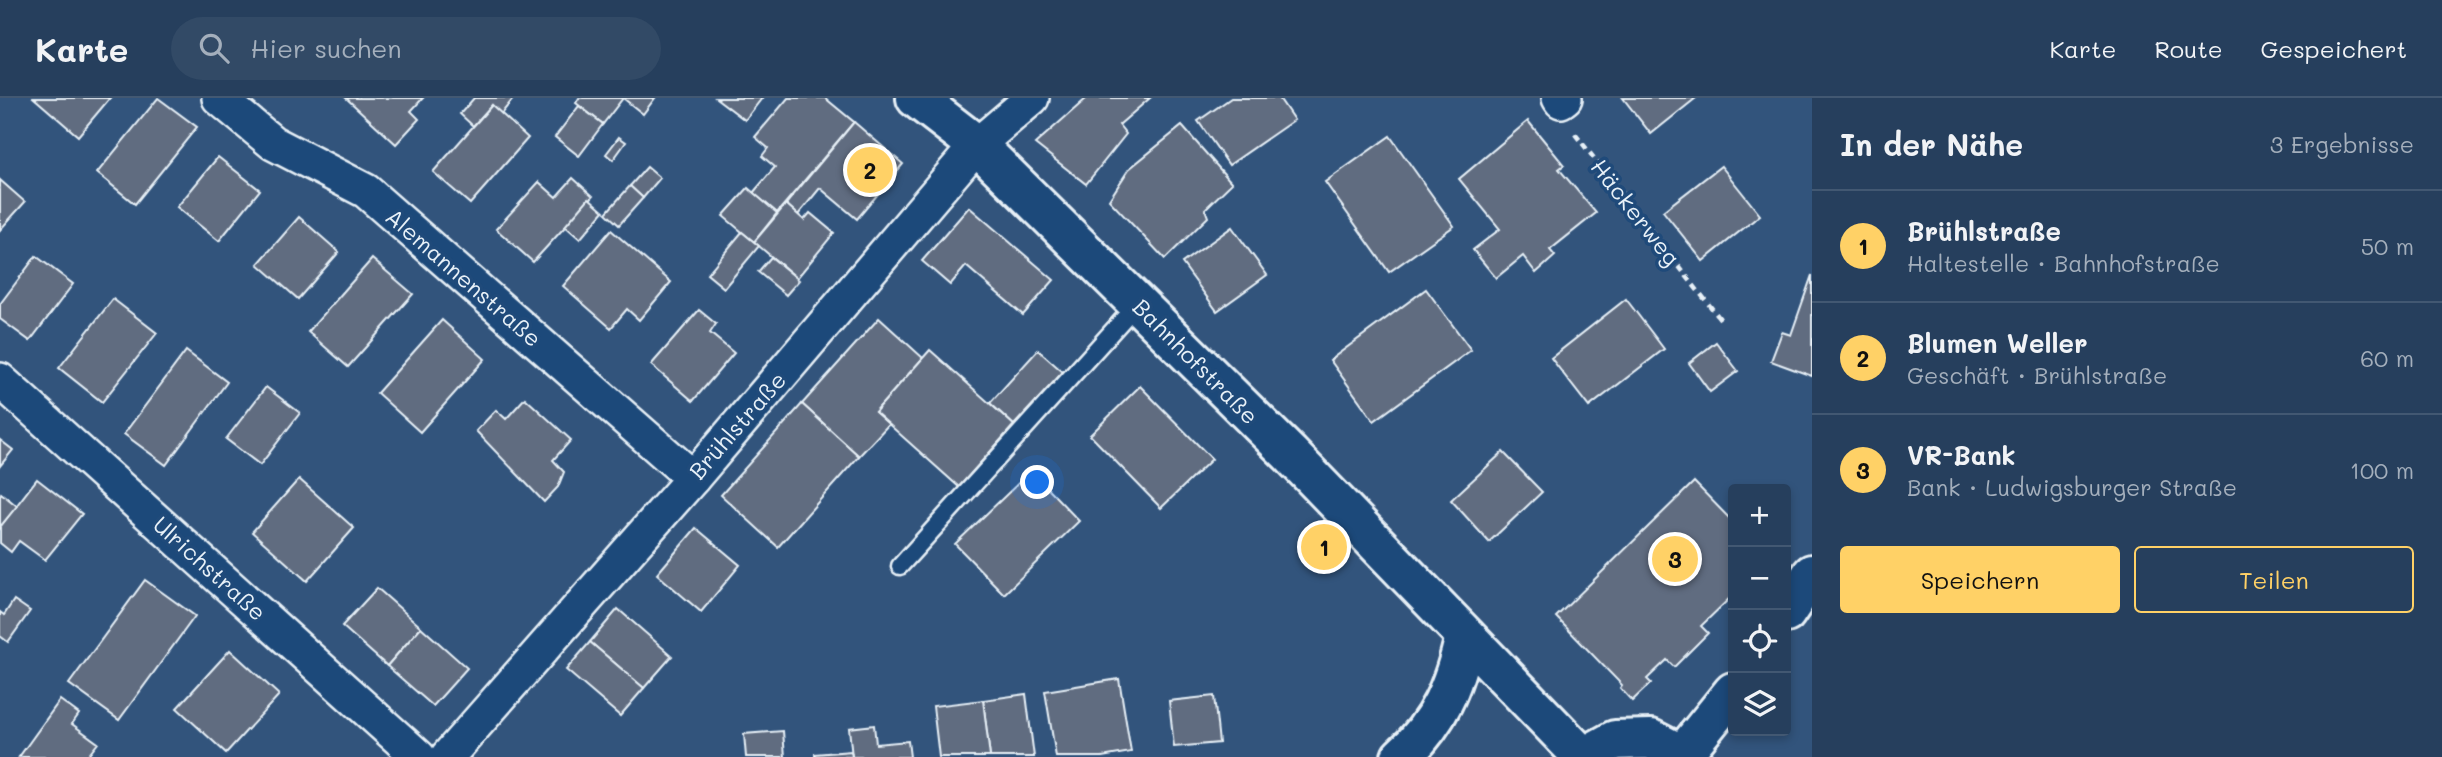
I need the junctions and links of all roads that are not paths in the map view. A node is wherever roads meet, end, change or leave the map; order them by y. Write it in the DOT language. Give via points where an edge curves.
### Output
graph roads {
  1 [pos="219,98"];
  2 [pos="916,98"];
  3 [pos="1031,98"];
  4 [pos="977,145"];
  5 [pos="1137,304"];
  6 [pos="0,380"];
  7 [pos="693,478"];
  8 [pos="900,566"];
  9 [pos="1812,574"];
  10 [pos="1788,610"];
  11 [pos="1465,636"];
  12 [pos="1728,699"];
  13 [pos="1685,756"];
  14 [pos="419,757"];
  15 [pos="446,757"];
  16 [pos="1401,757"];
  17 [pos="1583,757"];
  1 -- 7 [label="street, Alemannenstraße" via="273,143 366,191"];
  2 -- 4 [label="street, Bahnhofstraße"];
  3 -- 4 [label="street, Brühlstraße"];
  4 -- 5 [label="street, Bahnhofstraße"];
  4 -- 7 [label="street, Brühlstraße"];
  5 -- 8 [label="lane"];
  5 -- 11 [label="street, Bahnhofstraße"];
  6 -- 14 [label="street, Ulrichstraße"];
  7 -- 15 [label="street, Brühlstraße"];
  9 -- 10 [label="street"];
  11 -- 16 [label="street" via="1455,678 1437,718"];
  11 -- 17 [label="street, Bahnhofstraße"];
  12 -- 13 [label="street"];
  13 -- 17 [label="street" via="1651,739 1615,740"];
}
